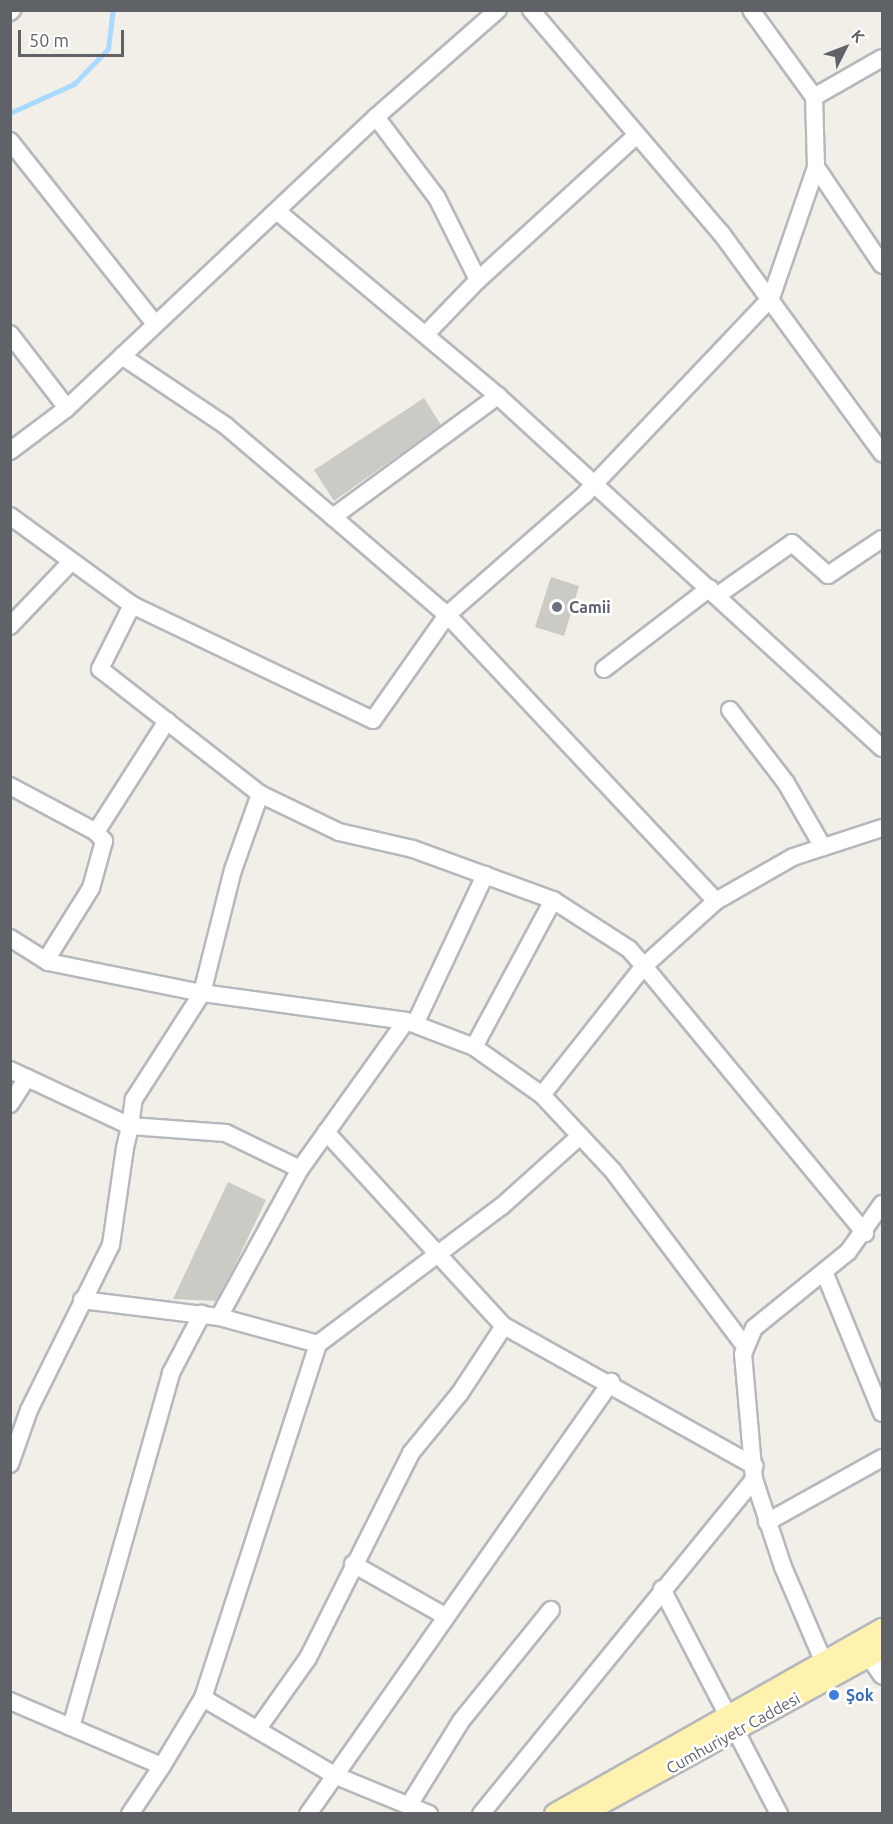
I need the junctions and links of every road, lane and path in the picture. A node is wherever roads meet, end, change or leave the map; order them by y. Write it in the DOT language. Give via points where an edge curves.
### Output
graph roads {
  1 [pos="498,10"];
  2 [pos="531,10"];
  3 [pos="751,10"];
  4 [pos="882,58"];
  5 [pos="814,97"];
  6 [pos="375,117"];
  7 [pos="637,135"];
  8 [pos="12,148"];
  9 [pos="816,167"];
  10 [pos="278,212"];
  11 [pos="882,265"];
  12 [pos="478,280"];
  13 [pos="771,298"];
  14 [pos="154,323"];
  15 [pos="10,334"];
  16 [pos="426,334"];
  17 [pos="122,356"];
  18 [pos="498,396"];
  19 [pos="67,408"];
  20 [pos="10,451"];
  21 [pos="882,453"];
  22 [pos="594,485"];
  23 [pos="10,516"];
  24 [pos="333,517"];
  25 [pos="882,539"];
  26 [pos="70,562"];
  27 [pos="714,591"];
  28 [pos="132,605"];
  29 [pos="447,615"];
  30 [pos="10,626"];
  31 [pos="604,669"];
  32 [pos="730,710"];
  33 [pos="167,721"];
  34 [pos="882,748"];
  35 [pos="10,786"];
  36 [pos="260,794"];
  37 [pos="882,828"];
  38 [pos="96,832"];
  39 [pos="823,847"];
  40 [pos="485,875"];
  41 [pos="553,900"];
  42 [pos="716,901"];
  43 [pos="10,939"];
  44 [pos="46,960"];
  45 [pos="644,966"];
  46 [pos="202,993"];
  47 [pos="411,1023"];
  48 [pos="474,1047"];
  49 [pos="10,1070"];
  50 [pos="27,1078"];
  51 [pos="542,1095"];
  52 [pos="10,1104"];
  53 [pos="130,1126"];
  54 [pos="326,1132"];
  55 [pos="580,1136"];
  56 [pos="300,1169"];
  57 [pos="882,1204"];
  58 [pos="865,1233"];
  59 [pos="439,1254"];
  60 [pos="825,1274"];
  61 [pos="82,1300"];
  62 [pos="210,1315"];
  63 [pos="504,1326"];
  64 [pos="318,1344"];
  65 [pos="744,1345"];
  66 [pos="611,1382"];
  67 [pos="882,1413"];
  68 [pos="882,1458"];
  69 [pos="11,1464"];
  70 [pos="754,1472"];
  71 [pos="767,1522"];
  72 [pos="353,1564"];
  73 [pos="662,1589"];
  74 [pos="552,1610"];
  75 [pos="443,1615"];
  76 [pos="882,1629"];
  77 [pos="870,1649"];
  78 [pos="827,1670"];
  79 [pos="882,1676"];
  80 [pos="203,1698"];
  81 [pos="10,1701"];
  82 [pos="730,1712"];
  83 [pos="71,1727"];
  84 [pos="257,1730"];
  85 [pos="740,1731"];
  86 [pos="162,1766"];
  87 [pos="334,1775"];
  88 [pos="409,1805"];
  89 [pos="130,1814"];
  90 [pos="308,1814"];
  91 [pos="429,1814"];
  92 [pos="481,1814"];
  93 [pos="555,1814"];
  94 [pos="582,1814"];
  95 [pos="779,1814"];
  1 -- 6 [label="street"];
  2 -- 7 [label="street"];
  3 -- 5 [label="street"];
  4 -- 5 [label="street"];
  5 -- 9 [label="street"];
  6 -- 10 [label="street"];
  6 -- 12 [label="street" via="436,198"];
  7 -- 12 [label="street"];
  7 -- 13 [label="street"];
  8 -- 14 [label="street"];
  9 -- 11 [label="street"];
  9 -- 13 [label="street"];
  10 -- 14 [label="street"];
  10 -- 16 [label="street"];
  12 -- 16 [label="street"];
  13 -- 21 [label="street"];
  13 -- 22 [label="street"];
  14 -- 17 [label="street"];
  15 -- 19 [label="street"];
  16 -- 18 [label="street"];
  17 -- 19 [label="street"];
  17 -- 24 [label="street" via="226,426"];
  18 -- 22 [label="street"];
  18 -- 24 [label="street"];
  19 -- 20 [label="street"];
  22 -- 27 [label="street"];
  22 -- 29 [label="street"];
  23 -- 26 [label="street"];
  24 -- 29 [label="street"];
  25 -- 27 [label="street" via="828,575 792,543"];
  26 -- 28 [label="street"];
  26 -- 30 [label="street"];
  27 -- 31 [label="street"];
  27 -- 34 [label="street"];
  28 -- 29 [label="street" via="373,720"];
  28 -- 33 [label="street" via="100,669"];
  29 -- 42 [label="street"];
  32 -- 39 [label="street" via="786,783"];
  33 -- 36 [label="street"];
  33 -- 38 [label="street"];
  35 -- 38 [label="street"];
  36 -- 40 [label="street" via="339,832 413,849"];
  36 -- 46 [label="street" via="233,870"];
  37 -- 39 [label="street"];
  38 -- 44 [label="street" via="104,841 91,888"];
  39 -- 42 [label="street" via="793,857"];
  40 -- 41 [label="street"];
  40 -- 47 [label="street"];
  41 -- 45 [label="street" via="629,949"];
  41 -- 48 [label="street"];
  42 -- 45 [label="street"];
  43 -- 44 [label="street"];
  44 -- 46 [label="street"];
  45 -- 51 [label="street"];
  45 -- 58 [label="street"];
  46 -- 47 [label="street"];
  46 -- 53 [label="street" via="134,1099"];
  47 -- 48 [label="street"];
  47 -- 54 [label="street"];
  48 -- 51 [label="street"];
  49 -- 50 [label="street"];
  50 -- 52 [label="street"];
  50 -- 53 [label="street"];
  51 -- 55 [label="street"];
  53 -- 56 [label="street" via="225,1133"];
  53 -- 61 [label="street" via="111,1245"];
  54 -- 56 [label="street"];
  54 -- 59 [label="street"];
  55 -- 59 [label="street"];
  55 -- 65 [label="street" via="613,1171"];
  56 -- 62 [label="street"];
  57 -- 58 [label="street"];
  58 -- 60 [label="street"];
  59 -- 63 [label="street"];
  59 -- 64 [label="street"];
  60 -- 65 [label="street" via="754,1328"];
  60 -- 67 [label="street"];
  61 -- 62 [label="street"];
  61 -- 69 [label="street" via="29,1410"];
  62 -- 64 [label="street"];
  62 -- 83 [label="street" via="171,1373"];
  63 -- 66 [label="street"];
  63 -- 72 [label="street" via="460,1394 411,1453"];
  64 -- 80 [label="street"];
  65 -- 70 [label="street"];
  66 -- 70 [label="street"];
  66 -- 75 [label="street"];
  68 -- 71 [label="street"];
  70 -- 71 [label="street"];
  70 -- 73 [label="street"];
  71 -- 78 [label="street"];
  72 -- 75 [label="street"];
  72 -- 84 [label="street" via="308,1658"];
  73 -- 82 [label="street"];
  73 -- 92 [label="street"];
  74 -- 88 [label="street" via="461,1721"];
  75 -- 87 [label="street"];
  76 -- 77 [label="main road"];
  77 -- 78 [label="main road"];
  77 -- 79 [label="street"];
  78 -- 82 [label="main road"];
  78 -- 85 [label="main road, Cumhuriyetr Caddesi"];
  80 -- 84 [label="street"];
  80 -- 86 [label="street"];
  81 -- 83 [label="street"];
  82 -- 85 [label="street"];
  82 -- 93 [label="main road"];
  83 -- 86 [label="street"];
  84 -- 87 [label="street"];
  85 -- 94 [label="main road, Cumhuriyetr Caddesi"];
  85 -- 95 [label="street"];
  86 -- 89 [label="street"];
  87 -- 88 [label="street"];
  87 -- 90 [label="street"];
  88 -- 91 [label="street"];
}
